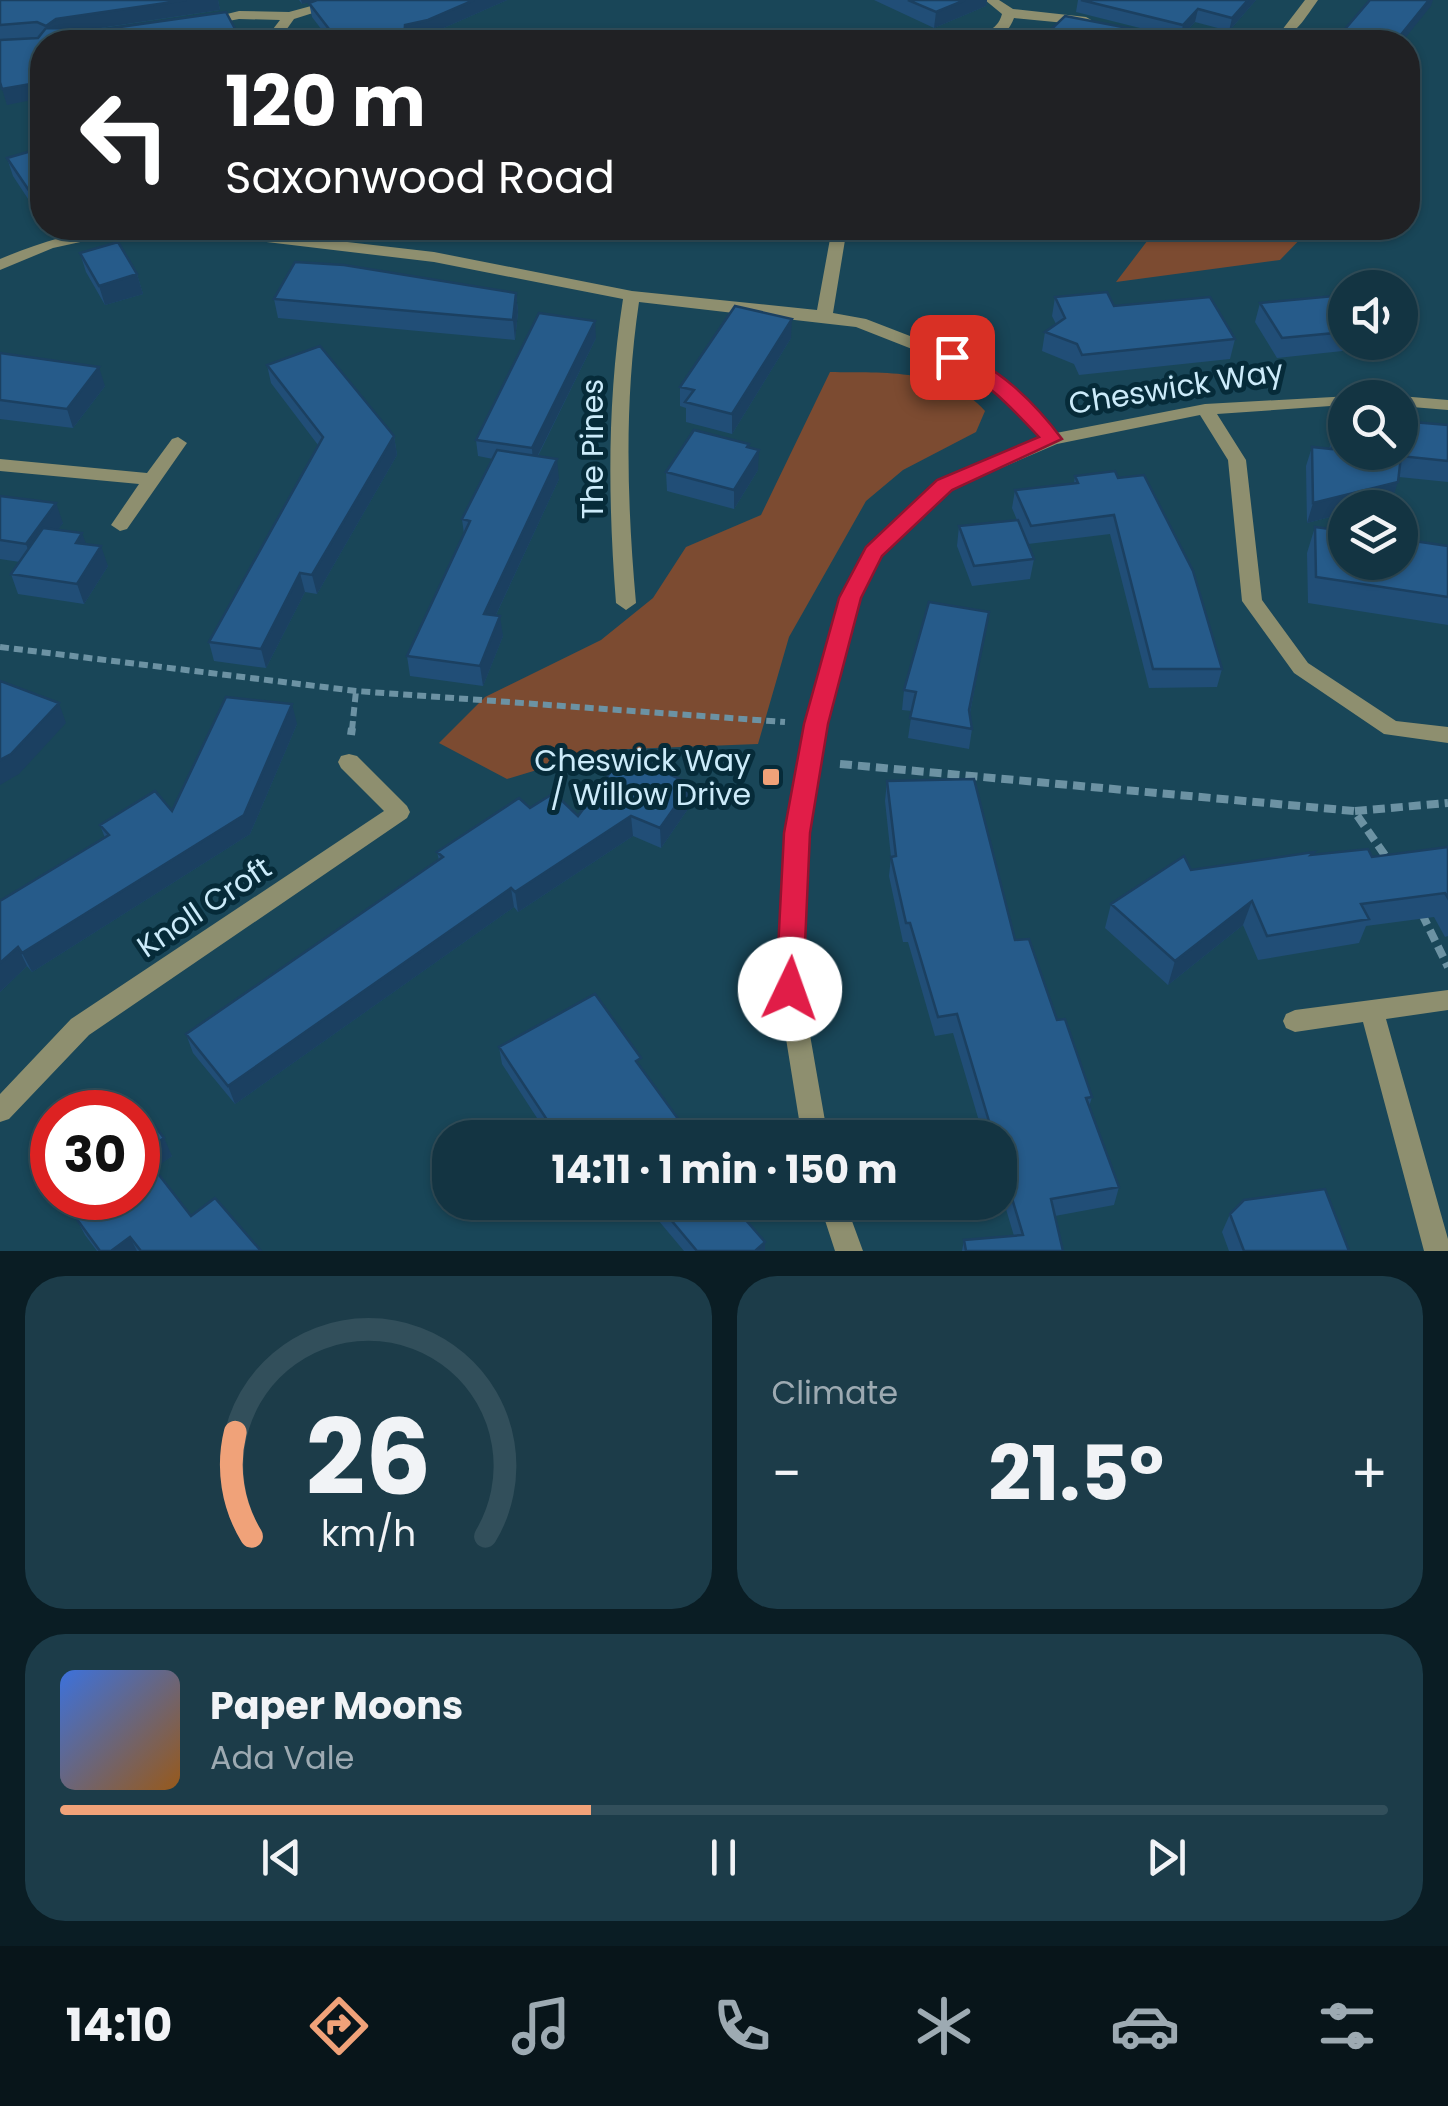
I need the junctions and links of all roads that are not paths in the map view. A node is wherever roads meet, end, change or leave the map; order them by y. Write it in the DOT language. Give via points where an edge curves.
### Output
graph roads {
  1 [pos="348,0"];
  2 [pos="991,0"];
  3 [pos="1312,0"];
  4 [pos="1009,12"];
  5 [pos="289,16"];
  6 [pos="1095,23"];
  7 [pos="184,24"];
  8 [pos="279,30"];
  9 [pos="1000,30"];
  10 [pos="1289,30"];
  11 [pos="69,240"];
  12 [pos="304,240"];
  13 [pos="838,240"];
  14 [pos="0,265"];
  15 [pos="632,296"];
  16 [pos="824,316"];
  17 [pos="1328,401"];
  18 [pos="1418,403"];
  19 [pos="1448,405"];
  20 [pos="1205,409"];
  21 [pos="1052,439"];
  22 [pos="178,443"];
  23 [pos="0,466"];
  24 [pos="148,479"];
  25 [pos="120,524"];
  26 [pos="626,604"];
  27 [pos="1448,735"];
  28 [pos="348,762"];
  29 [pos="1448,1000"];
  30 [pos="1372,1012"];
  31 [pos="1295,1021"];
  32 [pos="0,1111"];
  33 [pos="812,1120"];
  34 [pos="838,1220"];
  35 [pos="849,1251"];
  36 [pos="1438,1251"];
  1 -- 5 [label="street"];
  2 -- 4 [label="street"];
  3 -- 10 [label="street"];
  4 -- 6 [label="street"];
  4 -- 9 [label="street"];
  5 -- 7 [label="street"];
  5 -- 8 [label="street"];
  11 -- 14 [label="street"];
  12 -- 15 [label="street" via="434,257"];
  13 -- 16 [label="street"];
  15 -- 16 [label="street"];
  15 -- 26 [label="street, The Pines" via="618,373 616,495"];
  16 -- 21 [label="street" via="974,366"];
  17 -- 20 [label="street, Cheswick Way"];
  18 -- 19 [label="street"];
  20 -- 21 [label="street, Cheswick Way"];
  20 -- 27 [label="street" via="1238,460 1252,601 1301,668 1391,728"];
  21 -- 33 [label="street, Cheswick Way" via="945,485 873,552 850,598 816,724 797,833 790,989"];
  22 -- 24 [label="street"];
  23 -- 24 [label="street"];
  24 -- 25 [label="street"];
  28 -- 32 [label="street, Knoll Croft" via="399,812 80,1027"];
  29 -- 30 [label="street"];
  30 -- 31 [label="street"];
  30 -- 36 [label="street"];
  34 -- 35 [label="street"];
}
